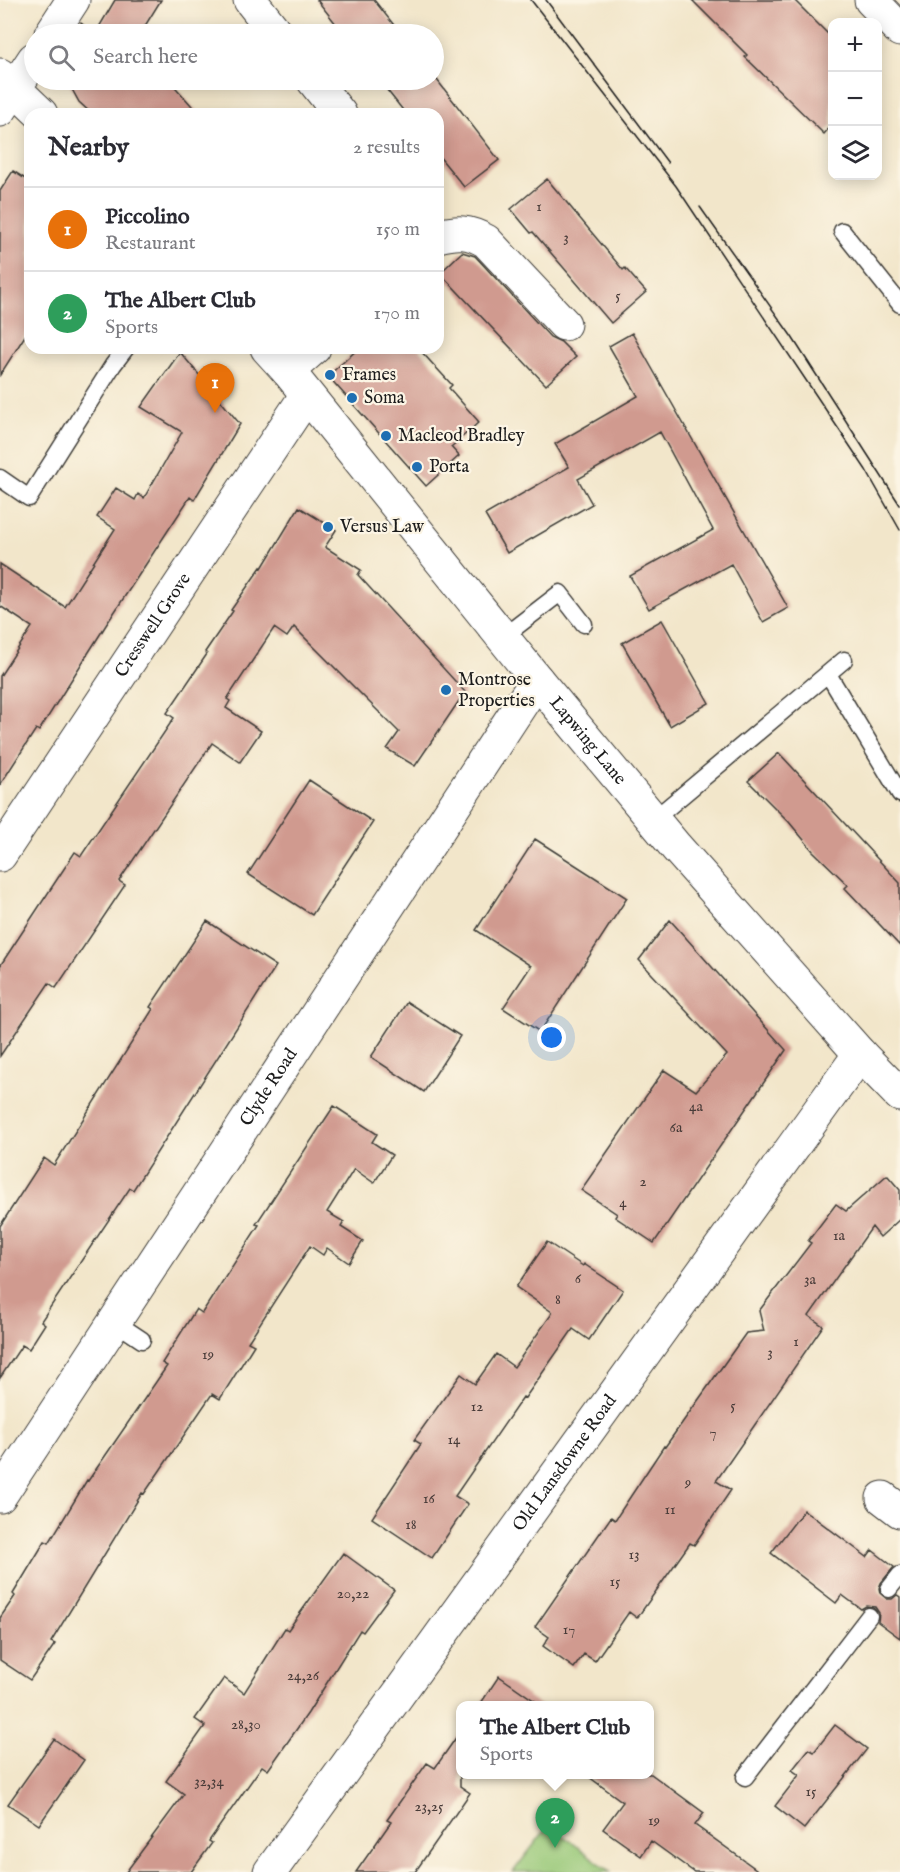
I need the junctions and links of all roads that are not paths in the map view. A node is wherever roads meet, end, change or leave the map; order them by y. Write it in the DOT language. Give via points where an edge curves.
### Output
graph roads {
  1 [pos="73,0"];
  2 [pos="250,0"];
  3 [pos="871,0"];
  4 [pos="57,24"];
  5 [pos="269,24"];
  6 [pos="900,30"];
  7 [pos="24,70"];
  8 [pos="321,90"];
  9 [pos="5,91"];
  10 [pos="32,108"];
  11 [pos="335,108"];
  12 [pos="842,231"];
  13 [pos="444,235"];
  14 [pos="900,304"];
  15 [pos="564,324"];
  16 [pos="121,354"];
  17 [pos="307,354"];
  18 [pos="287,372"];
  19 [pos="0,478"];
  20 [pos="584,624"];
  21 [pos="503,637"];
  22 [pos="844,660"];
  23 [pos="828,674"];
  24 [pos="537,680"];
  25 [pos="900,794"];
  26 [pos="653,820"];
  27 [pos="0,855"];
  28 [pos="860,1054"];
  29 [pos="900,1095"];
  30 [pos="115,1322"];
  31 [pos="142,1340"];
  32 [pos="0,1496"];
  33 [pos="900,1575"];
  34 [pos="889,1589"];
  35 [pos="869,1616"];
  36 [pos="744,1777"];
  37 [pos="270,1872"];
  1 -- 4 [label="street"];
  2 -- 5 [label="street"];
  3 -- 6 [label="street"];
  7 -- 9 [label="street"];
  8 -- 11 [label="street"];
  9 -- 10 [label="street"];
  12 -- 14 [label="lane"];
  13 -- 15 [label="street" via="473,234 486,242"];
  16 -- 19 [label="lane" via="29,498"];
  17 -- 18 [label="street, Cresswell Grove"];
  18 -- 21 [label="street, Lapwing Lane"];
  18 -- 27 [label="street, Cresswell Grove"];
  20 -- 21 [label="lane" via="560,593"];
  21 -- 24 [label="street, Lapwing Lane"];
  22 -- 23 [label="lane"];
  23 -- 25 [label="lane"];
  23 -- 26 [label="lane"];
  24 -- 26 [label="street, Lapwing Lane"];
  24 -- 30 [label="street, Clyde Road"];
  26 -- 28 [label="street, Lapwing Lane"];
  28 -- 29 [label="street, Lapwing Lane"];
  28 -- 37 [label="street, Old Lansdowne Road"];
  30 -- 31 [label="lane"];
  30 -- 32 [label="street, Clyde Road"];
  33 -- 34 [label="lane"];
  35 -- 36 [label="lane"];
}
